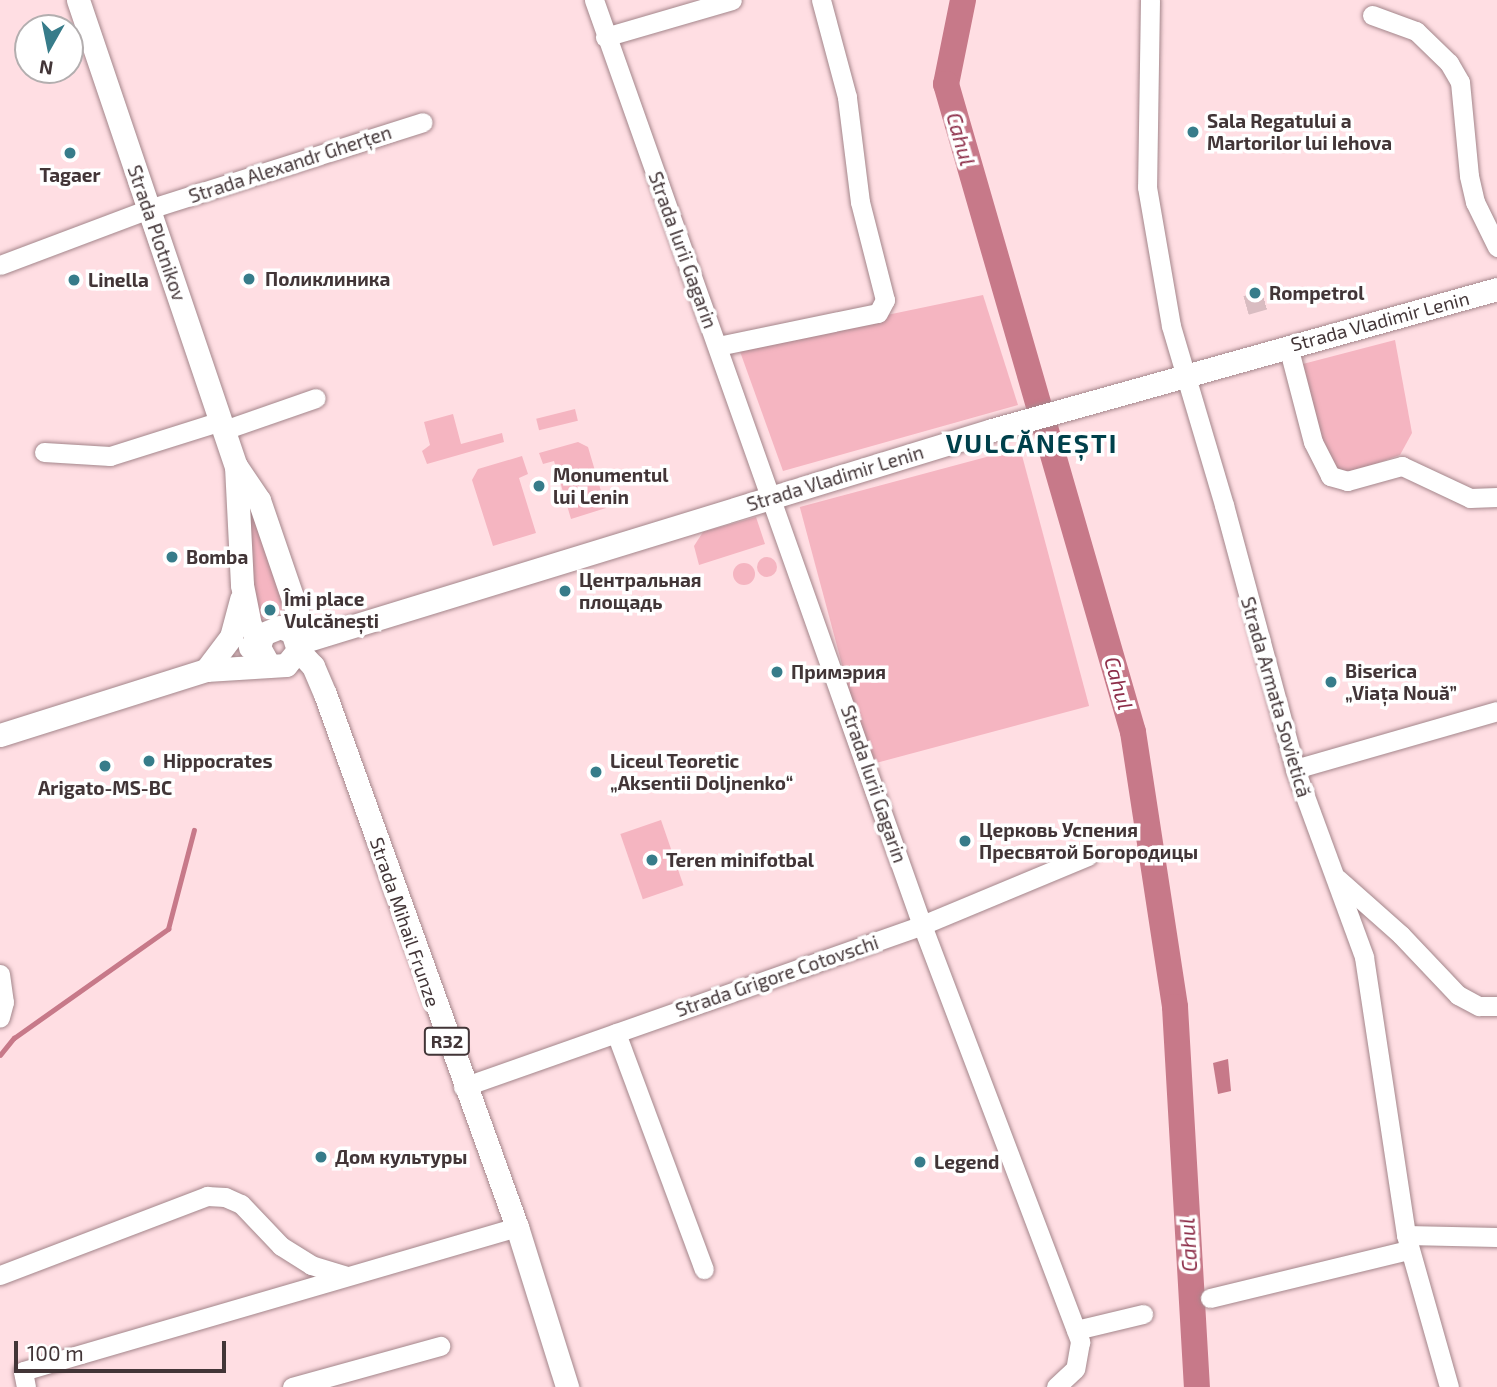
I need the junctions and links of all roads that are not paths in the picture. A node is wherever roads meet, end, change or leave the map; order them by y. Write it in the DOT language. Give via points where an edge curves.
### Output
graph roads {
  1 [pos="78,0"];
  2 [pos="594,0"];
  3 [pos="732,0"];
  4 [pos="821,0"];
  5 [pos="1150,0"];
  6 [pos="1372,15"];
  7 [pos="605,37"];
  8 [pos="423,122"];
  9 [pos="149,209"];
  10 [pos="1491,225"];
  11 [pos="1497,247"];
  12 [pos="0,265"];
  13 [pos="1497,289"];
  14 [pos="718,346"];
  15 [pos="1288,346"];
  16 [pos="1184,375"];
  17 [pos="316,398"];
  18 [pos="222,426"];
  19 [pos="44,452"];
  20 [pos="236,467"];
  21 [pos="772,496"];
  22 [pos="1496,497"];
  23 [pos="242,585"];
  24 [pos="282,652"];
  25 [pos="206,670"];
  26 [pos="1497,711"];
  27 [pos="0,735"];
  28 [pos="1295,769"];
  29 [pos="1088,856"];
  30 [pos="1333,875"];
  31 [pos="922,925"];
  32 [pos="0,974"];
  33 [pos="1497,1006"];
  34 [pos="0,1017"];
  35 [pos="616,1033"];
  36 [pos="463,1087"];
  37 [pos="517,1227"];
  38 [pos="1497,1237"];
  39 [pos="1407,1242"];
  40 [pos="704,1269"];
  41 [pos="0,1275"];
  42 [pos="346,1276"];
  43 [pos="1210,1298"];
  44 [pos="1143,1314"];
  45 [pos="1076,1330"];
  46 [pos="440,1346"];
  47 [pos="26,1387"];
  48 [pos="292,1387"];
  49 [pos="567,1387"];
  50 [pos="1055,1387"];
  51 [pos="1449,1387"];
  1 -- 9 [label="main road, Strada Plotnikov"];
  2 -- 7 [label="street, Strada Iurii Gagarin"];
  3 -- 7 [label="street"];
  4 -- 14 [label="street" via="847,97 860,202 885,300 878,313"];
  5 -- 16 [label="street, Strada Armata Sovietică" via="1147,187"];
  6 -- 10 [label="street" via="1416,31 1449,63 1461,82 1469,176"];
  7 -- 14 [label="street, Strada Iurii Gagarin"];
  8 -- 9 [label="street, Strada Alexandr Gherțen"];
  9 -- 12 [label="street, Strada Alexandr Gherțen"];
  9 -- 18 [label="main road, Strada Plotnikov"];
  10 -- 11 [label="street"];
  13 -- 15 [label="main road, Strada Vladimir Lenin"];
  14 -- 21 [label="street, Strada Iurii Gagarin"];
  15 -- 16 [label="main road, Strada Vladimir Lenin"];
  15 -- 22 [label="street" via="1313,442 1330,476 1347,481 1402,466 1470,498"];
  16 -- 21 [label="main road, Strada Vladimir Lenin"];
  16 -- 28 [label="street, Strada Armata Sovietică"];
  17 -- 18 [label="street"];
  18 -- 19 [label="street" via="110,457"];
  18 -- 20 [label="main road, Strada Plotnikov"];
  20 -- 23 [label="main road, Strada Plotnikov"];
  20 -- 24 [label="main road, Strada Plotnikov" via="259,500 297,611"];
  21 -- 24 [label="main road, Strada Vladimir Lenin"];
  21 -- 31 [label="street, Strada Iurii Gagarin"];
  23 -- 24 [label="main road, Strada Plotnikov" via="250,625"];
  23 -- 25 [label="main road" via="235,626"];
  24 -- 25 [label="main road, Strada Vladimir Lenin"];
  24 -- 36 [label="main road, Strada Mihail Frunze / R32" via="313,666 325,694"];
  25 -- 27 [label="main road, Strada Vladimir Lenin"];
  26 -- 28 [label="street"];
  28 -- 30 [label="street, Strada Armata Sovietică"];
  29 -- 31 [label="street, Strada Grigore Cotovschi"];
  30 -- 33 [label="street" via="1401,935 1458,995 1479,1006"];
  30 -- 39 [label="street, Strada Armata Sovietică" via="1364,957"];
  31 -- 35 [label="street, Strada Grigore Cotovschi"];
  31 -- 45 [label="street, Strada Iurii Gagarin"];
  32 -- 34 [label="street" via="4,1002"];
  35 -- 36 [label="street, Strada Grigore Cotovschi"];
  35 -- 40 [label="street"];
  36 -- 37 [label="main road, Strada Mihail Frunze / R32"];
  37 -- 42 [label="street"];
  37 -- 49 [label="main road, Strada Mihail Frunze / R32"];
  38 -- 39 [label="street"];
  39 -- 43 [label="street"];
  39 -- 51 [label="street, Strada Armata Sovietică"];
  41 -- 42 [label="street" via="207,1196 241,1204 282,1246 311,1265"];
  42 -- 47 [label="street" via="23,1371"];
  44 -- 45 [label="street"];
  45 -- 50 [label="street, Strada Iurii Gagarin" via="1080,1349 1075,1369"];
  46 -- 48 [label="street"];
}
